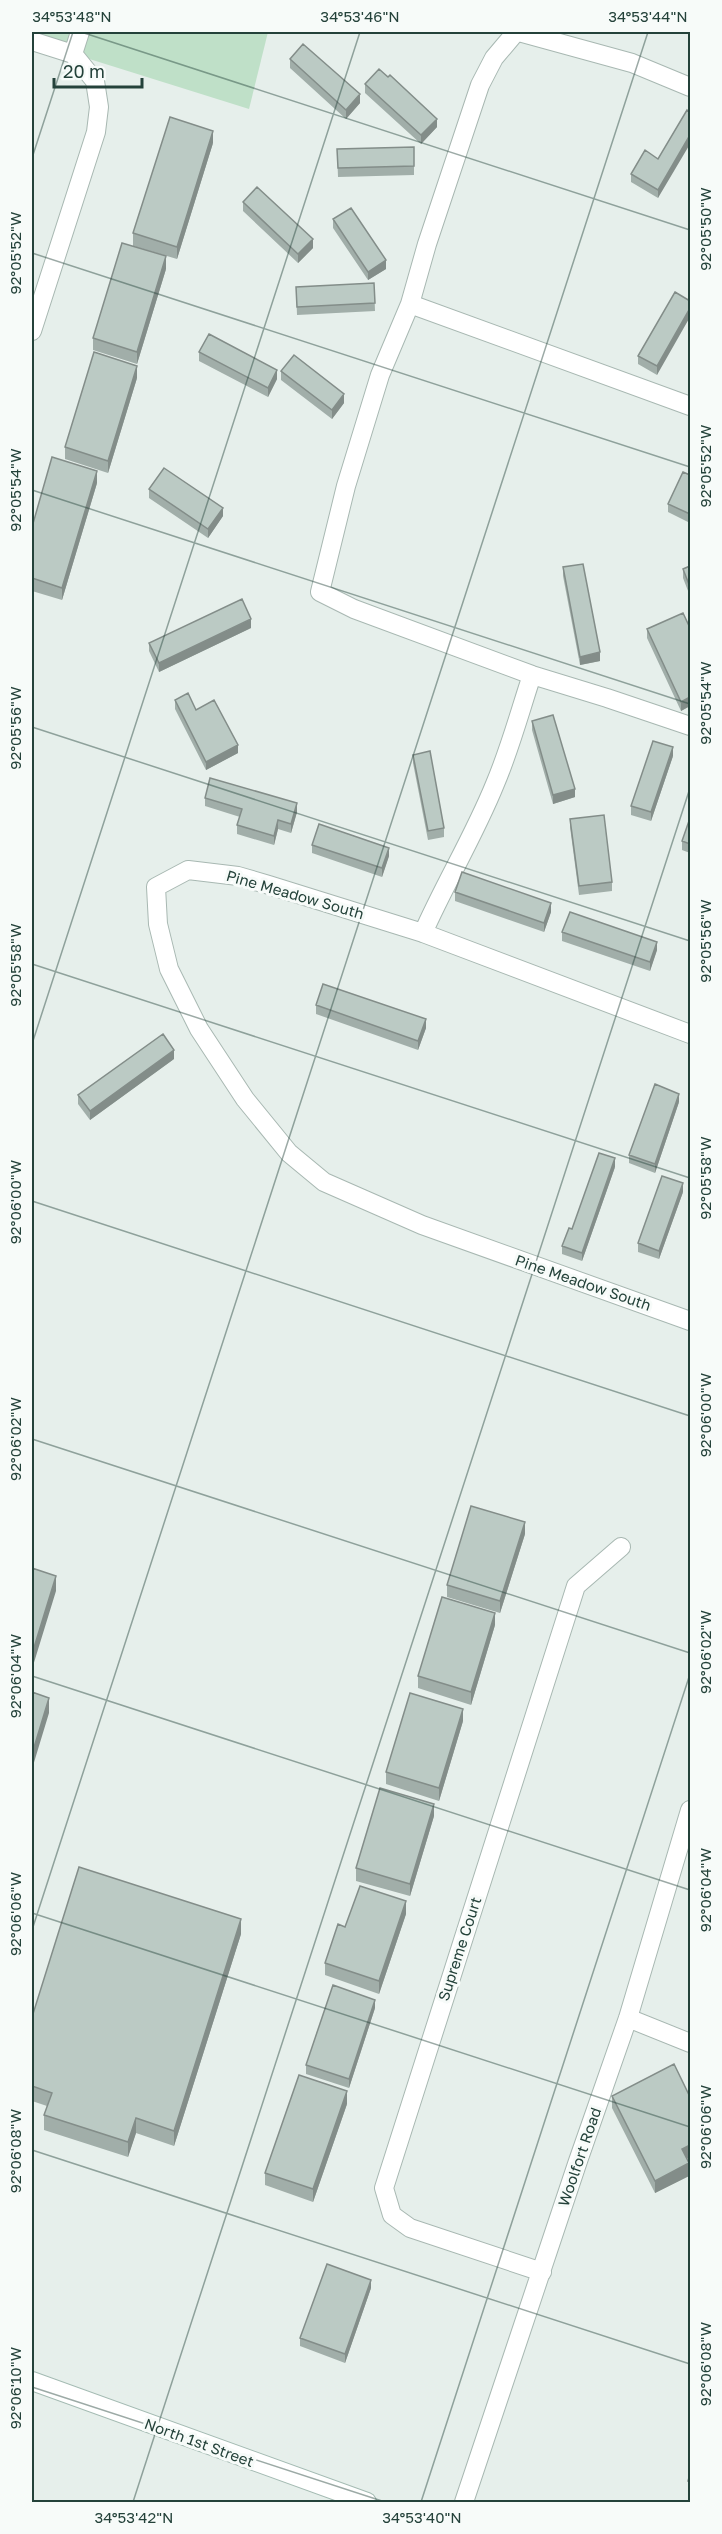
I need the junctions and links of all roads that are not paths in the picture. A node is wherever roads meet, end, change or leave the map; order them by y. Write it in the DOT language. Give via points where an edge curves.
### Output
graph roads {
  1 [pos="80,32"];
  2 [pos="518,32"];
  3 [pos="32,41"];
  4 [pos="73,54"];
  5 [pos="690,87"];
  6 [pos="410,303"];
  7 [pos="32,331"];
  8 [pos="690,406"];
  9 [pos="532,675"];
  10 [pos="690,726"];
  11 [pos="423,933"];
  12 [pos="690,1034"];
  13 [pos="690,1321"];
  14 [pos="621,1547"];
  15 [pos="690,1810"];
  16 [pos="628,2018"];
  17 [pos="690,2043"];
  18 [pos="542,2272"];
  19 [pos="32,2381"];
  20 [pos="367,2502"];
  21 [pos="464,2502"];
  1 -- 4 [label="street"];
  2 -- 5 [label="street" via="632,63"];
  2 -- 6 [label="street" via="494,58 480,85"];
  3 -- 4 [label="street"];
  4 -- 7 [label="street" via="95,81 99,107 96,132"];
  6 -- 8 [label="street"];
  6 -- 9 [label="street" via="380,375 346,486 320,592 354,609"];
  9 -- 10 [label="street"];
  9 -- 11 [label="street" via="496,782"];
  11 -- 12 [label="street, Pine Meadow South"];
  11 -- 13 [label="street, Pine Meadow South" via="238,876 188,870 156,886 158,924 169,969 199,1029 245,1100 289,1153 324,1182 422,1225"];
  14 -- 18 [label="street, Supreme Court" via="576,1586 384,2188 392,2215 410,2228"];
  15 -- 16 [label="street, Woolfort Road"];
  16 -- 17 [label="street"];
  16 -- 18 [label="street, Woolfort Road"];
  18 -- 21 [label="street, Woolfort Road"];
  19 -- 20 [label="street, North 1st Street"];
}
